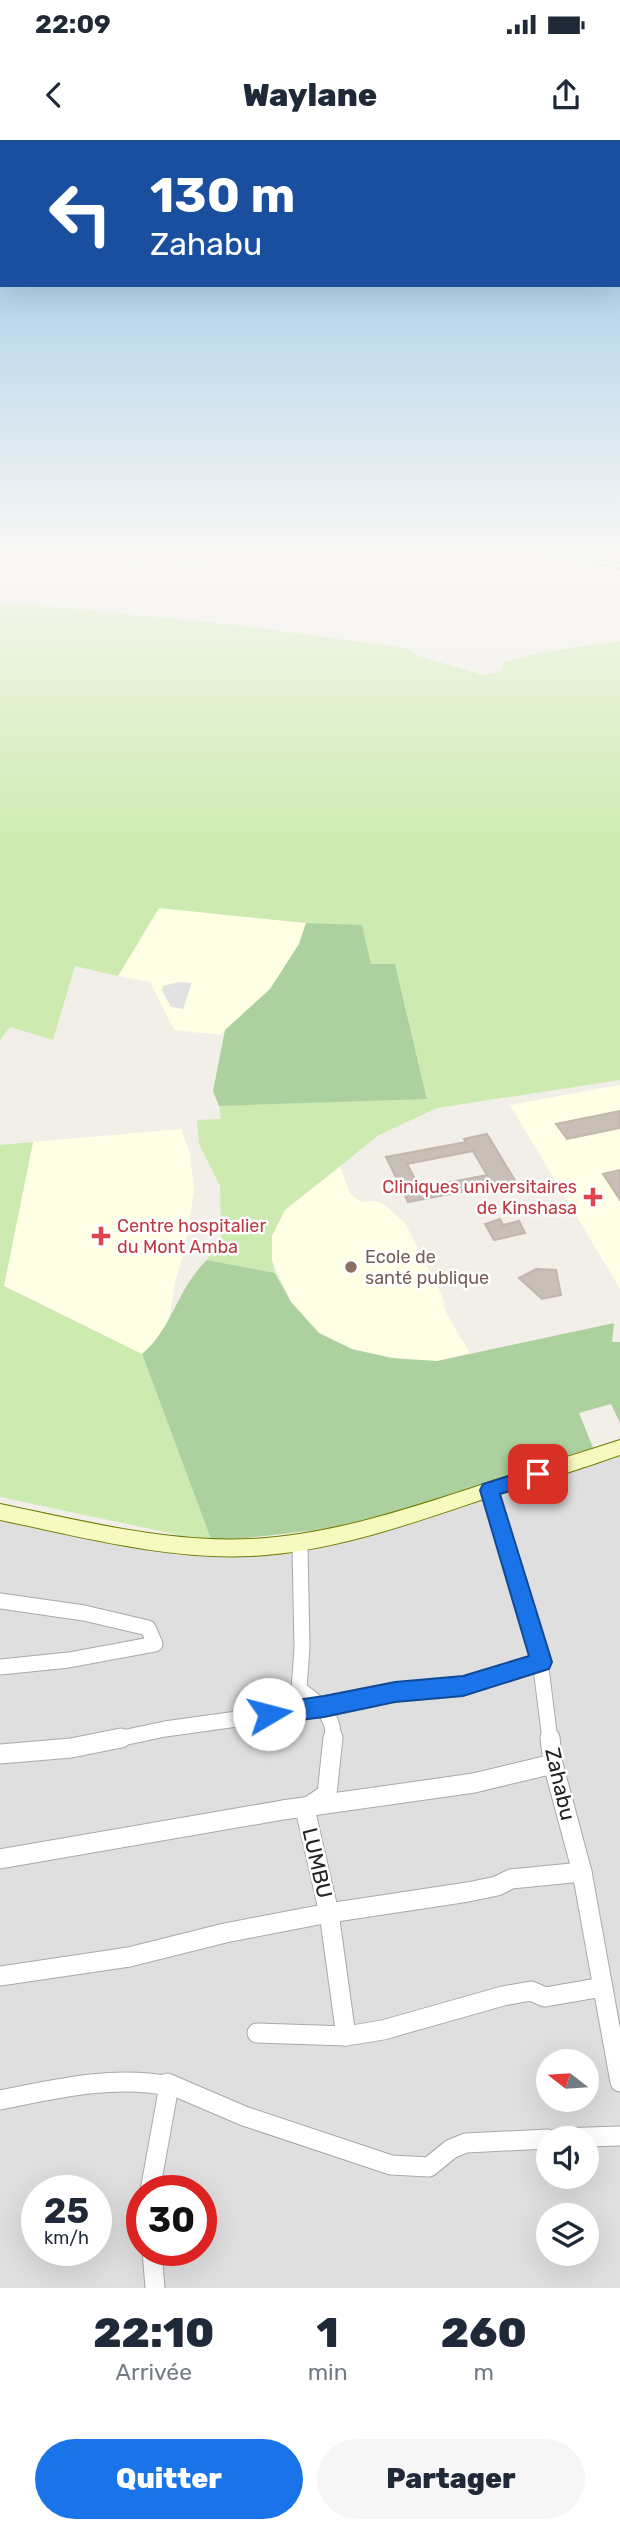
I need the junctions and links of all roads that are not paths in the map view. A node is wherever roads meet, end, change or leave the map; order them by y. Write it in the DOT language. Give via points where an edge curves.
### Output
graph roads {
  1 [pos="620,1447"];
  2 [pos="489,1490"];
  3 [pos="0,1512"];
  4 [pos="300,1548"];
  5 [pos="0,1601"];
  6 [pos="541,1662"];
  7 [pos="0,1667"];
  8 [pos="324,1707"];
  9 [pos="0,1754"];
  10 [pos="553,1764"];
  11 [pos="305,1809"];
  12 [pos="0,1859"];
  13 [pos="582,1872"];
  14 [pos="329,1913"];
  15 [pos="0,1976"];
  16 [pos="603,1987"];
  17 [pos="257,2034"];
  18 [pos="346,2036"];
  19 [pos="620,2082"];
  20 [pos="169,2085"];
  21 [pos="0,2100"];
  22 [pos="620,2136"];
  23 [pos="599,2137"];
  24 [pos="536,2140"];
  25 [pos="153,2175"];
  26 [pos="153,2266"];
  27 [pos="155,2288"];
  1 -- 2 [label="street"];
  2 -- 3 [label="street" via="345,1534 250,1547 134,1540"];
  2 -- 6 [label="street, Zahabu"];
  4 -- 8 [label="street" via="299,1689"];
  5 -- 7 [label="street" via="148,1628 155,1644"];
  6 -- 8 [label="street" via="463,1686 395,1692"];
  6 -- 10 [label="street, Zahabu"];
  8 -- 9 [label="street" via="165,1729 71,1748"];
  8 -- 11 [label="street, LUMBU" via="334,1727 327,1794"];
  10 -- 11 [label="street" via="474,1783"];
  10 -- 13 [label="street, Zahabu"];
  11 -- 12 [label="street"];
  11 -- 14 [label="street, LUMBU"];
  13 -- 14 [label="street" via="511,1879 468,1892"];
  13 -- 16 [label="street, Zahabu"];
  14 -- 15 [label="street" via="129,1957"];
  14 -- 18 [label="street, LUMBU"];
  16 -- 18 [label="street" via="545,1997 531,1991 503,1996"];
  16 -- 19 [label="street, Zahabu"];
  17 -- 18 [label="street"];
  20 -- 21 [label="street" via="152,2080 61,2088"];
  20 -- 24 [label="street" via="167,2082 244,2116 391,2165 429,2167 466,2143"];
  20 -- 25 [label="street"];
  22 -- 23 [label="street"];
  26 -- 27 [label="street"];
}
